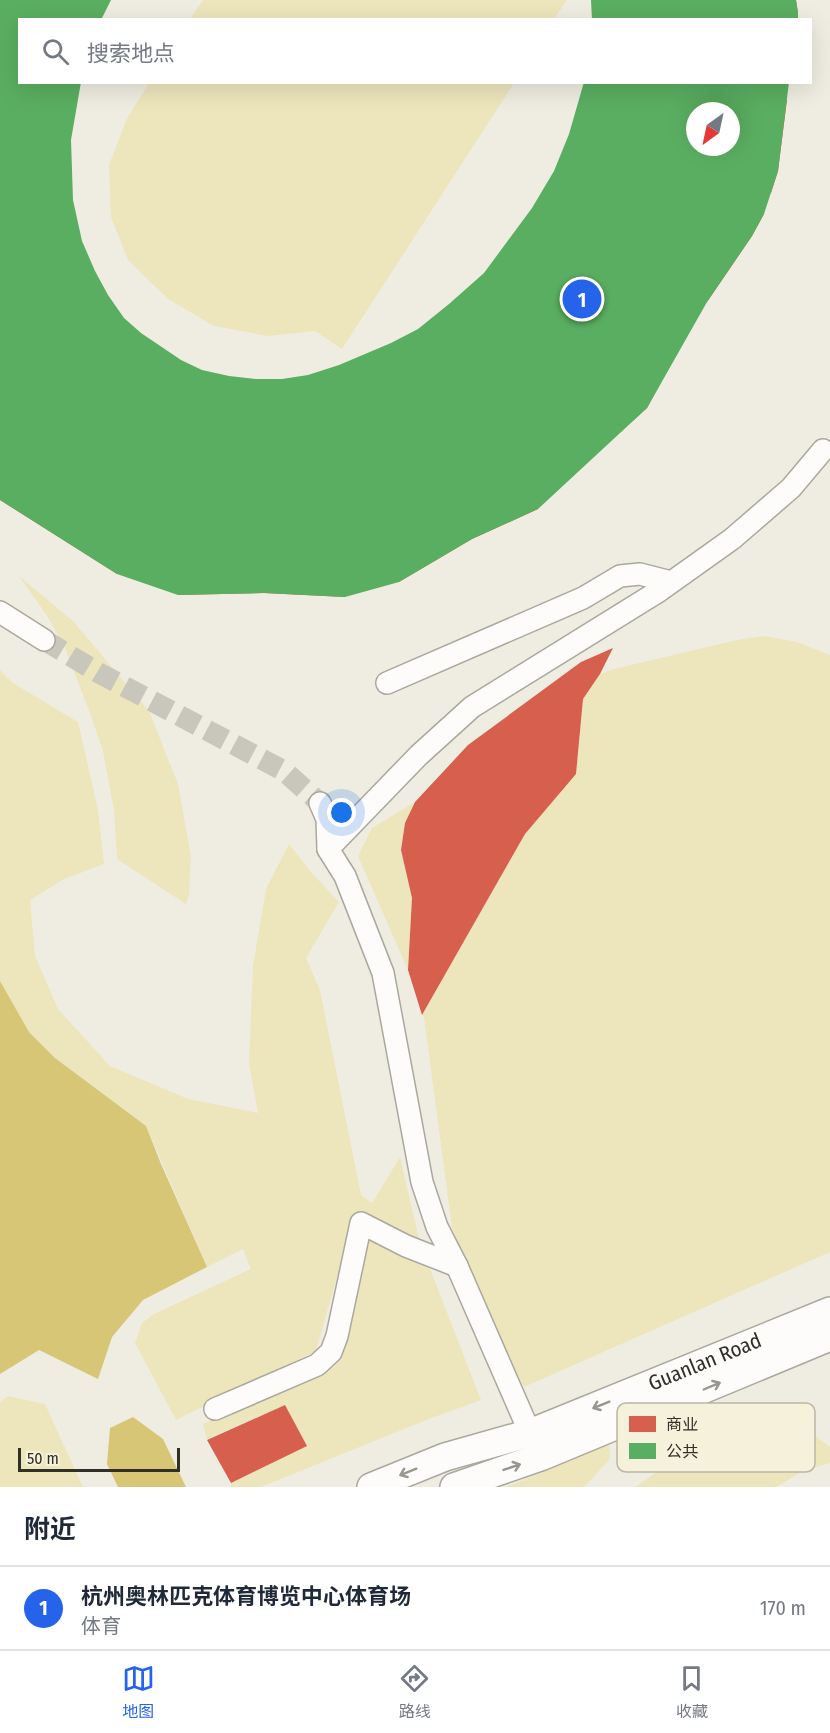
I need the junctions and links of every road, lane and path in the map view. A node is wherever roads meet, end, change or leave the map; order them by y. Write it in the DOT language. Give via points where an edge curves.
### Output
graph roads {
  1 [pos="823,450"];
  2 [pos="671,582"];
  3 [pos="0,612"];
  4 [pos="44,640"];
  5 [pos="387,683"];
  6 [pos="320,803"];
  7 [pos="328,849"];
  8 [pos="457,1266"];
  9 [pos="830,1311"];
  10 [pos="830,1337"];
  11 [pos="671,1403"];
  12 [pos="215,1409"];
  13 [pos="617,1425"];
  14 [pos="530,1433"];
  15 [pos="455,1486"];
  16 [pos="371,1487"];
  1 -- 2 [label="street" via="782,496 732,539"];
  2 -- 5 [label="street" via="640,574 620,576 583,598"];
  2 -- 7 [label="street" via="472,707 419,755"];
  3 -- 4 [label="street"];
  6 -- 7 [label="street" via="327,819"];
  7 -- 8 [label="street" via="345,876 383,973 422,1182 437,1227"];
  8 -- 12 [label="street" via="361,1223 331,1352 317,1365"];
  8 -- 14 [label="street"];
  9 -- 14 [label="main road, Guanlan Road, one-way"];
  11 -- 10 [label="main road, Guanlan Road, one-way"];
  15 -- 13 [label="main road, Guanlan Road, one-way"];
  14 -- 16 [label="main road, Guanlan Road, one-way" via="445,1457"];
}
